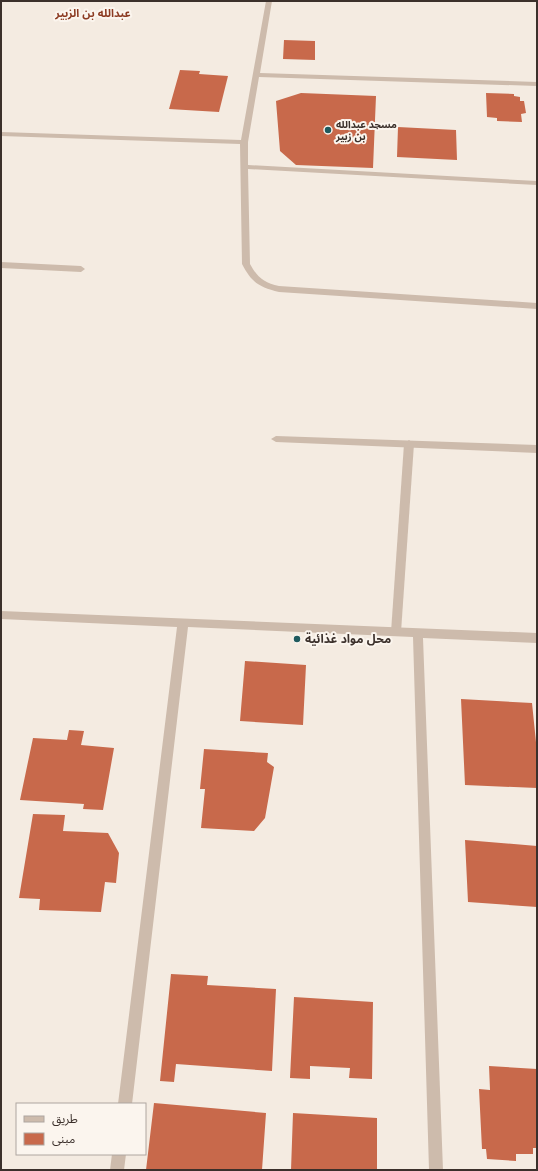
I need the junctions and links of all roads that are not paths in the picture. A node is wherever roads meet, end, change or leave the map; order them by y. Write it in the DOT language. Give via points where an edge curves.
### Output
graph roads {
  1 [pos="269,1"];
  2 [pos="255,75"];
  3 [pos="537,84"];
  4 [pos="1,134"];
  5 [pos="244,142"];
  6 [pos="245,167"];
  7 [pos="537,183"];
  8 [pos="1,266"];
  9 [pos="82,269"];
  10 [pos="537,306"];
  11 [pos="276,439"];
  12 [pos="409,444"];
  13 [pos="537,449"];
  14 [pos="1,615"];
  15 [pos="183,623"];
  16 [pos="396,632"];
  17 [pos="418,633"];
  18 [pos="537,638"];
  19 [pos="125,1103"];
  20 [pos="119,1155"];
  21 [pos="117,1170"];
  22 [pos="436,1170"];
  1 -- 2 [label="street"];
  2 -- 3 [label="street"];
  2 -- 5 [label="street"];
  4 -- 5 [label="street"];
  5 -- 6 [label="street"];
  6 -- 7 [label="street"];
  6 -- 10 [label="street" via="246,264 253,278 264,286"];
  8 -- 9 [label="street"];
  11 -- 12 [label="street"];
  12 -- 13 [label="street"];
  12 -- 16 [label="street"];
  14 -- 15 [label="street"];
  15 -- 16 [label="street"];
  15 -- 19 [label="street"];
  16 -- 17 [label="street"];
  17 -- 18 [label="street"];
  17 -- 22 [label="street"];
  20 -- 21 [label="street"];
}
